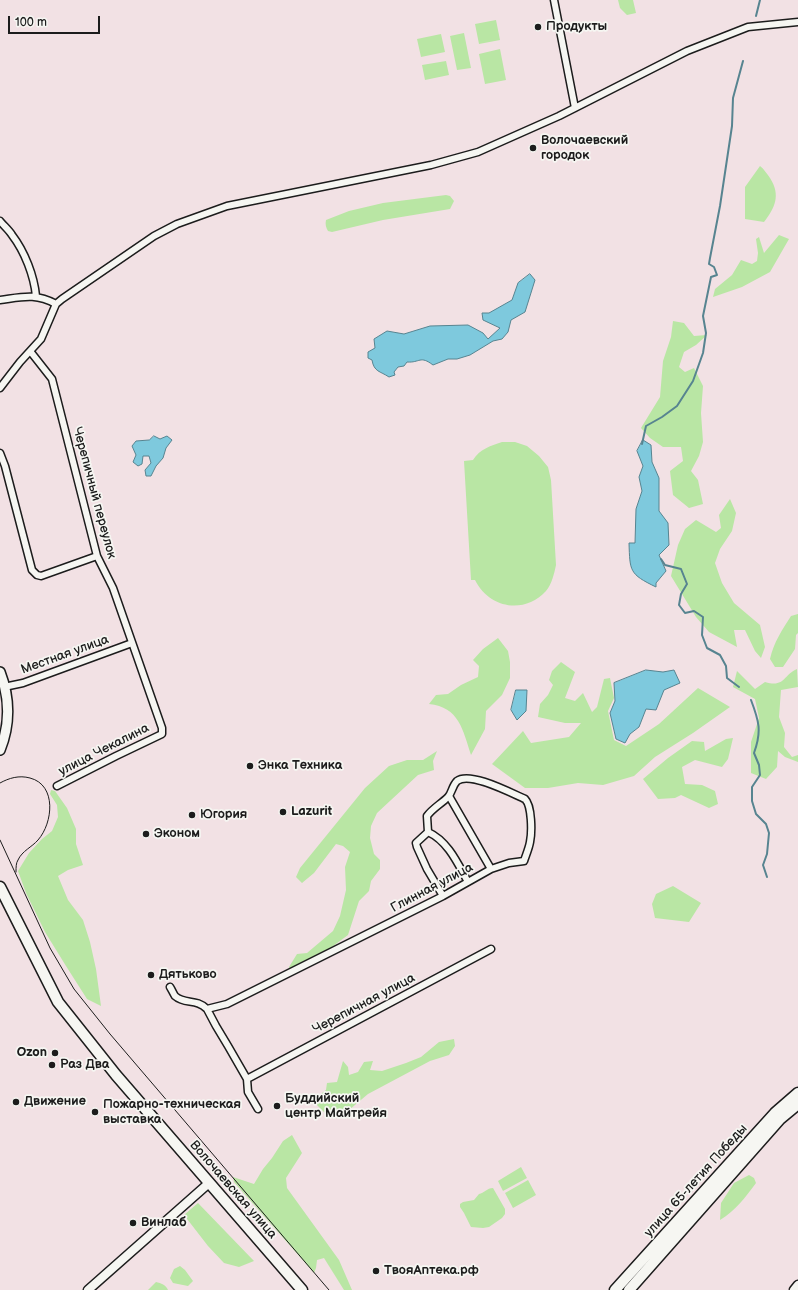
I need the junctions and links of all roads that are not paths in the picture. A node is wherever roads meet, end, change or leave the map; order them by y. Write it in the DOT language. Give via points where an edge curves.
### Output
graph roads {
  1 [pos="554,0"];
  2 [pos="798,22"];
  3 [pos="575,108"];
  4 [pos="0,221"];
  5 [pos="36,296"];
  6 [pos="0,300"];
  7 [pos="56,304"];
  8 [pos="30,351"];
  9 [pos="0,388"];
  10 [pos="0,453"];
  11 [pos="97,556"];
  12 [pos="132,642"];
  13 [pos="0,672"];
  14 [pos="4,687"];
  15 [pos="162,734"];
  16 [pos="0,750"];
  17 [pos="57,786"];
  18 [pos="450,796"];
  19 [pos="426,834"];
  20 [pos="491,870"];
  21 [pos="468,882"];
  22 [pos="0,887"];
  23 [pos="443,896"];
  24 [pos="491,949"];
  25 [pos="170,987"];
  26 [pos="207,1009"];
  27 [pos="247,1079"];
  28 [pos="798,1093"];
  29 [pos="798,1104"];
  30 [pos="258,1109"];
  31 [pos="209,1182"];
  32 [pos="798,1285"];
  33 [pos="88,1290"];
  34 [pos="302,1290"];
  35 [pos="616,1290"];
  36 [pos="629,1290"];
  37 [pos="794,1290"];
  1 -- 3 [label="street"];
  2 -- 3 [label="street" via="743,28 688,51"];
  3 -- 7 [label="street" via="478,152 424,166 227,206 177,224 154,236"];
  4 -- 5 [label="street" via="23,252"];
  5 -- 6 [label="street"];
  5 -- 7 [label="street"];
  7 -- 8 [label="street" via="41,339"];
  8 -- 9 [label="street"];
  8 -- 11 [label="street, Черепичный переулок" via="52,379"];
  10 -- 11 [label="street" via="32,570 41,576"];
  11 -- 12 [label="street, Черепичный переулок" via="113,588"];
  12 -- 14 [label="street, Местная улица"];
  12 -- 15 [label="street, Черепичный переулок"];
  13 -- 14 [label="main road"];
  14 -- 16 [label="main road" via="8,721"];
  15 -- 17 [label="street, улица Чекалина"];
  18 -- 19 [label="street, Глинная улица" via="426,816"];
  18 -- 20 [label="street"];
  18 -- 20 [label="street, Глинная улица" via="458,781 466,778 475,779 528,802 530,842 524,861 509,863"];
  19 -- 21 [label="street" via="435,834 451,851"];
  19 -- 23 [label="street" via="416,843 417,847 426,869"];
  20 -- 21 [label="street, Глинная улица"];
  21 -- 23 [label="street, Глинная улица"];
  22 -- 31 [label="main road, Волочаевская улица" via="58,1002 116,1075"];
  23 -- 26 [label="street, Глинная улица" via="227,1004"];
  24 -- 27 [label="street, Черепичная улица"];
  25 -- 26 [label="street" via="176,996 185,1001 202,1004"];
  26 -- 27 [label="street"];
  27 -- 30 [label="street" via="248,1092"];
  28 -- 35 [label="main road, улица 65-летия Победы" via="775,1113"];
  29 -- 36 [label="main road, улица 65-летия Победы" via="780,1119"];
  31 -- 33 [label="street"];
  31 -- 34 [label="main road, Волочаевская улица"];
  32 -- 37 [label="street"];
}
